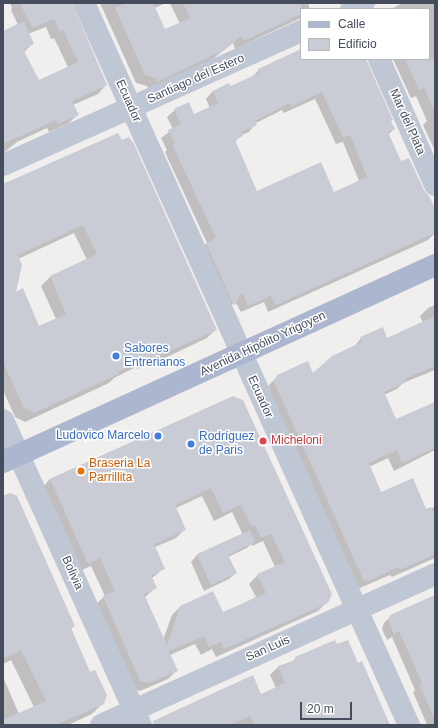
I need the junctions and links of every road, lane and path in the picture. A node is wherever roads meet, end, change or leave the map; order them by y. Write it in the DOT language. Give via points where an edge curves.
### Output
graph roads {
  1 [pos="84,3"];
  2 [pos="300,31"];
  3 [pos="379,60"];
  4 [pos="131,107"];
  5 [pos="3,165"];
  6 [pos="435,185"];
  7 [pos="435,265"];
  8 [pos="241,354"];
  9 [pos="3,420"];
  10 [pos="11,458"];
  11 [pos="435,574"];
  12 [pos="357,609"];
  13 [pos="137,718"];
  14 [pos="100,725"];
  15 [pos="409,725"];
  1 -- 4 [label="street, Ecuador"];
  2 -- 4 [label="street, Santiago del Estero"];
  3 -- 6 [label="street, Mar del Plata"];
  4 -- 5 [label="street, Santiago del Estero"];
  4 -- 8 [label="street, Ecuador"];
  7 -- 8 [label="main road, Avenida Hipólito Yrigoyen"];
  8 -- 10 [label="main road, Avenida Hipólito Yrigoyen"];
  8 -- 12 [label="street, Ecuador"];
  9 -- 10 [label="street, Bolivia"];
  10 -- 13 [label="street, Bolivia"];
  11 -- 12 [label="street, San Luis"];
  12 -- 13 [label="street, San Luis"];
  12 -- 15 [label="street, Ecuador"];
  13 -- 14 [label="street, San Luis"];
}
